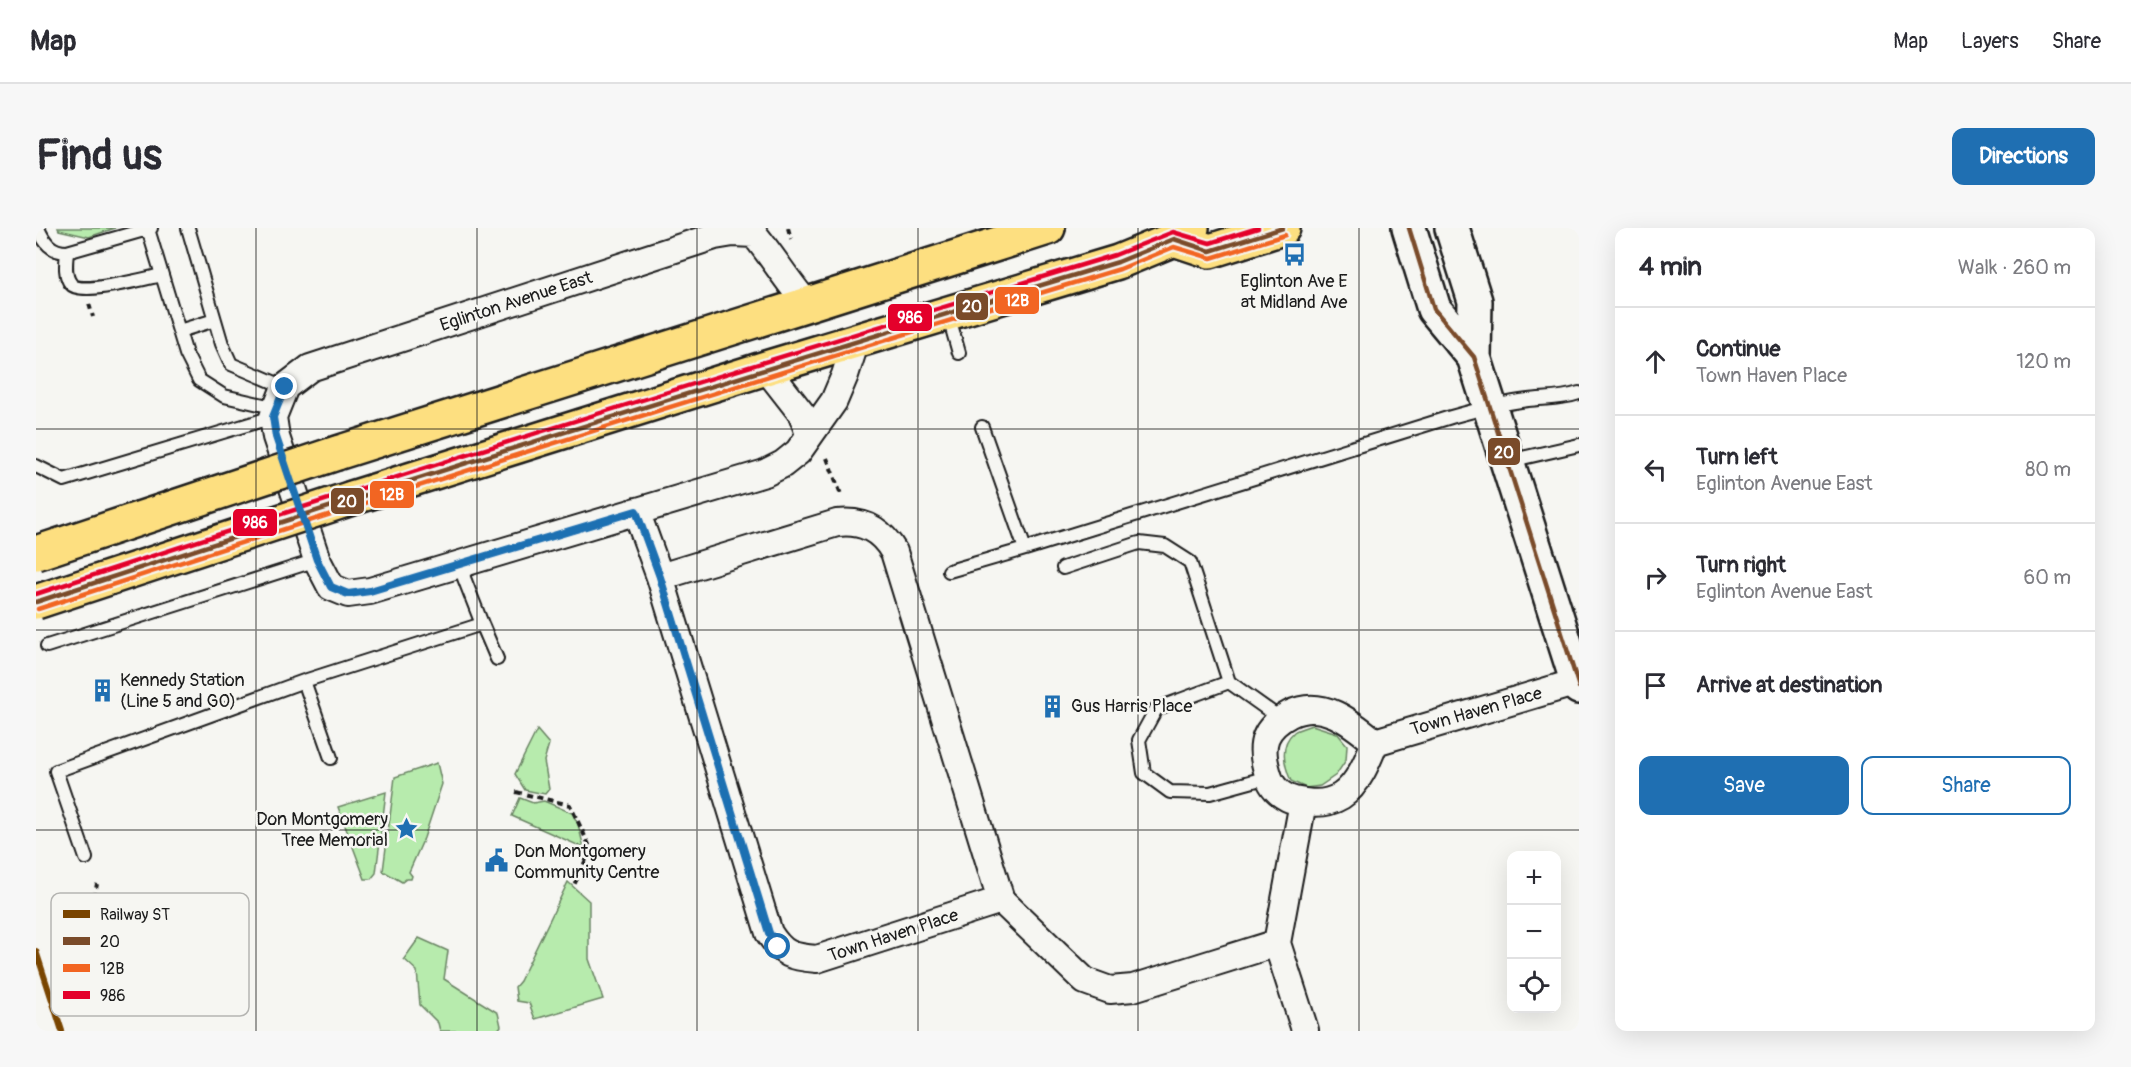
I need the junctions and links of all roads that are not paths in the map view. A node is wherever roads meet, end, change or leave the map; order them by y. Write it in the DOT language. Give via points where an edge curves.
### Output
graph roads {
  1 [pos="38,228"];
  2 [pos="150,228"];
  3 [pos="188,228"];
  4 [pos="1048,228"];
  5 [pos="1283,228"];
  6 [pos="1409,228"];
  7 [pos="1452,228"];
  8 [pos="757,231"];
  9 [pos="1183,233"];
  10 [pos="67,252"];
  11 [pos="162,274"];
  12 [pos="807,303"];
  13 [pos="948,314"];
  14 [pos="215,320"];
  15 [pos="179,331"];
  16 [pos="856,341"];
  17 [pos="959,353"];
  18 [pos="1474,357"];
  19 [pos="766,368"];
  20 [pos="1579,393"];
  21 [pos="278,404"];
  22 [pos="1490,406"];
  23 [pos="982,427"];
  24 [pos="809,434"];
  25 [pos="1579,445"];
  26 [pos="1508,461"];
  27 [pos="36,466"];
  28 [pos="636,511"];
  29 [pos="1025,549"];
  30 [pos="36,553"];
  31 [pos="317,560"];
  32 [pos="463,562"];
  33 [pos="1063,568"];
  34 [pos="949,571"];
  35 [pos="660,577"];
  36 [pos="36,602"];
  37 [pos="482,624"];
  38 [pos="47,646"];
  39 [pos="497,659"];
  40 [pos="304,681"];
  41 [pos="1229,682"];
  42 [pos="1578,685"];
  43 [pos="1281,719"];
  44 [pos="1375,742"];
  45 [pos="331,758"];
  46 [pos="1268,777"];
  47 [pos="1303,802"];
  48 [pos="86,858"];
  49 [pos="1001,900"];
  50 [pos="1277,943"];
  51 [pos="1305,1030"];
  1 -- 10 [label="lane" via="51,248"];
  2 -- 10 [label="lane"];
  2 -- 11 [label="lane"];
  3 -- 14 [label="lane"];
  4 -- 12 [label="main road"];
  5 -- 9 [label="main road" via="1210,251"];
  6 -- 18 [label="main road" via="1434,309"];
  7 -- 18 [label="main road" via="1475,300"];
  8 -- 12 [label="street, Eglinton Avenue East" via="783,276"];
  8 -- 21 [label="street, Eglinton Avenue East" via="715,237 321,364 310,368"];
  9 -- 13 [label="main road" via="1119,262"];
  10 -- 11 [label="lane" via="67,276 77,288"];
  11 -- 15 [label="lane"];
  12 -- 30 [label="main road, bridge"];
  13 -- 16 [label="main road"];
  13 -- 17 [label="lane"];
  14 -- 15 [label="lane"];
  14 -- 21 [label="lane" via="231,364"];
  15 -- 21 [label="lane" via="199,380 224,396"];
  16 -- 19 [label="main road"];
  16 -- 24 [label="street" via="834,401"];
  18 -- 22 [label="main road"];
  19 -- 24 [label="street" via="802,414"];
  19 -- 36 [label="main road, bridge"];
  20 -- 22 [label="lane"];
  21 -- 27 [label="lane" via="64,480"];
  21 -- 31 [label="street" via="276,437"];
  22 -- 26 [label="main road"];
  22 -- 29 [label="lane"];
  23 -- 29 [label="lane"];
  24 -- 28 [label="street" via="798,452 765,473"];
  25 -- 26 [label="lane"];
  26 -- 42 [label="main road"];
  28 -- 32 [label="street"];
  28 -- 35 [label="street, Town Haven Place"];
  29 -- 34 [label="lane"];
  31 -- 32 [label="street" via="331,587 348,594 370,591"];
  31 -- 38 [label="lane"];
  32 -- 37 [label="lane" via="464,578"];
  33 -- 41 [label="lane" via="1139,543 1165,546 1190,562"];
  35 -- 49 [label="street" via="837,523 870,526 887,540 894,552"];
  35 -- 49 [label="street, Town Haven Place" via="769,933 778,947 794,957 817,959"];
  37 -- 39 [label="lane"];
  37 -- 40 [label="lane"];
  40 -- 45 [label="lane"];
  40 -- 48 [label="lane" via="56,771"];
  41 -- 43 [label="lane"];
  41 -- 46 [label="lane" via="1156,709 1138,740 1144,773 1170,792 1210,793"];
  42 -- 44 [label="street, Town Haven Place"];
  43 -- 44 [label="street" via="1299,710 1334,713"];
  43 -- 46 [label="street" via="1269,731 1262,747"];
  44 -- 47 [label="street" via="1368,761 1343,795 1316,804"];
  46 -- 47 [label="street" via="1280,793"];
  47 -- 50 [label="street"];
  49 -- 50 [label="street" via="1085,981 1110,990 1133,988"];
  50 -- 51 [label="street"];
}
